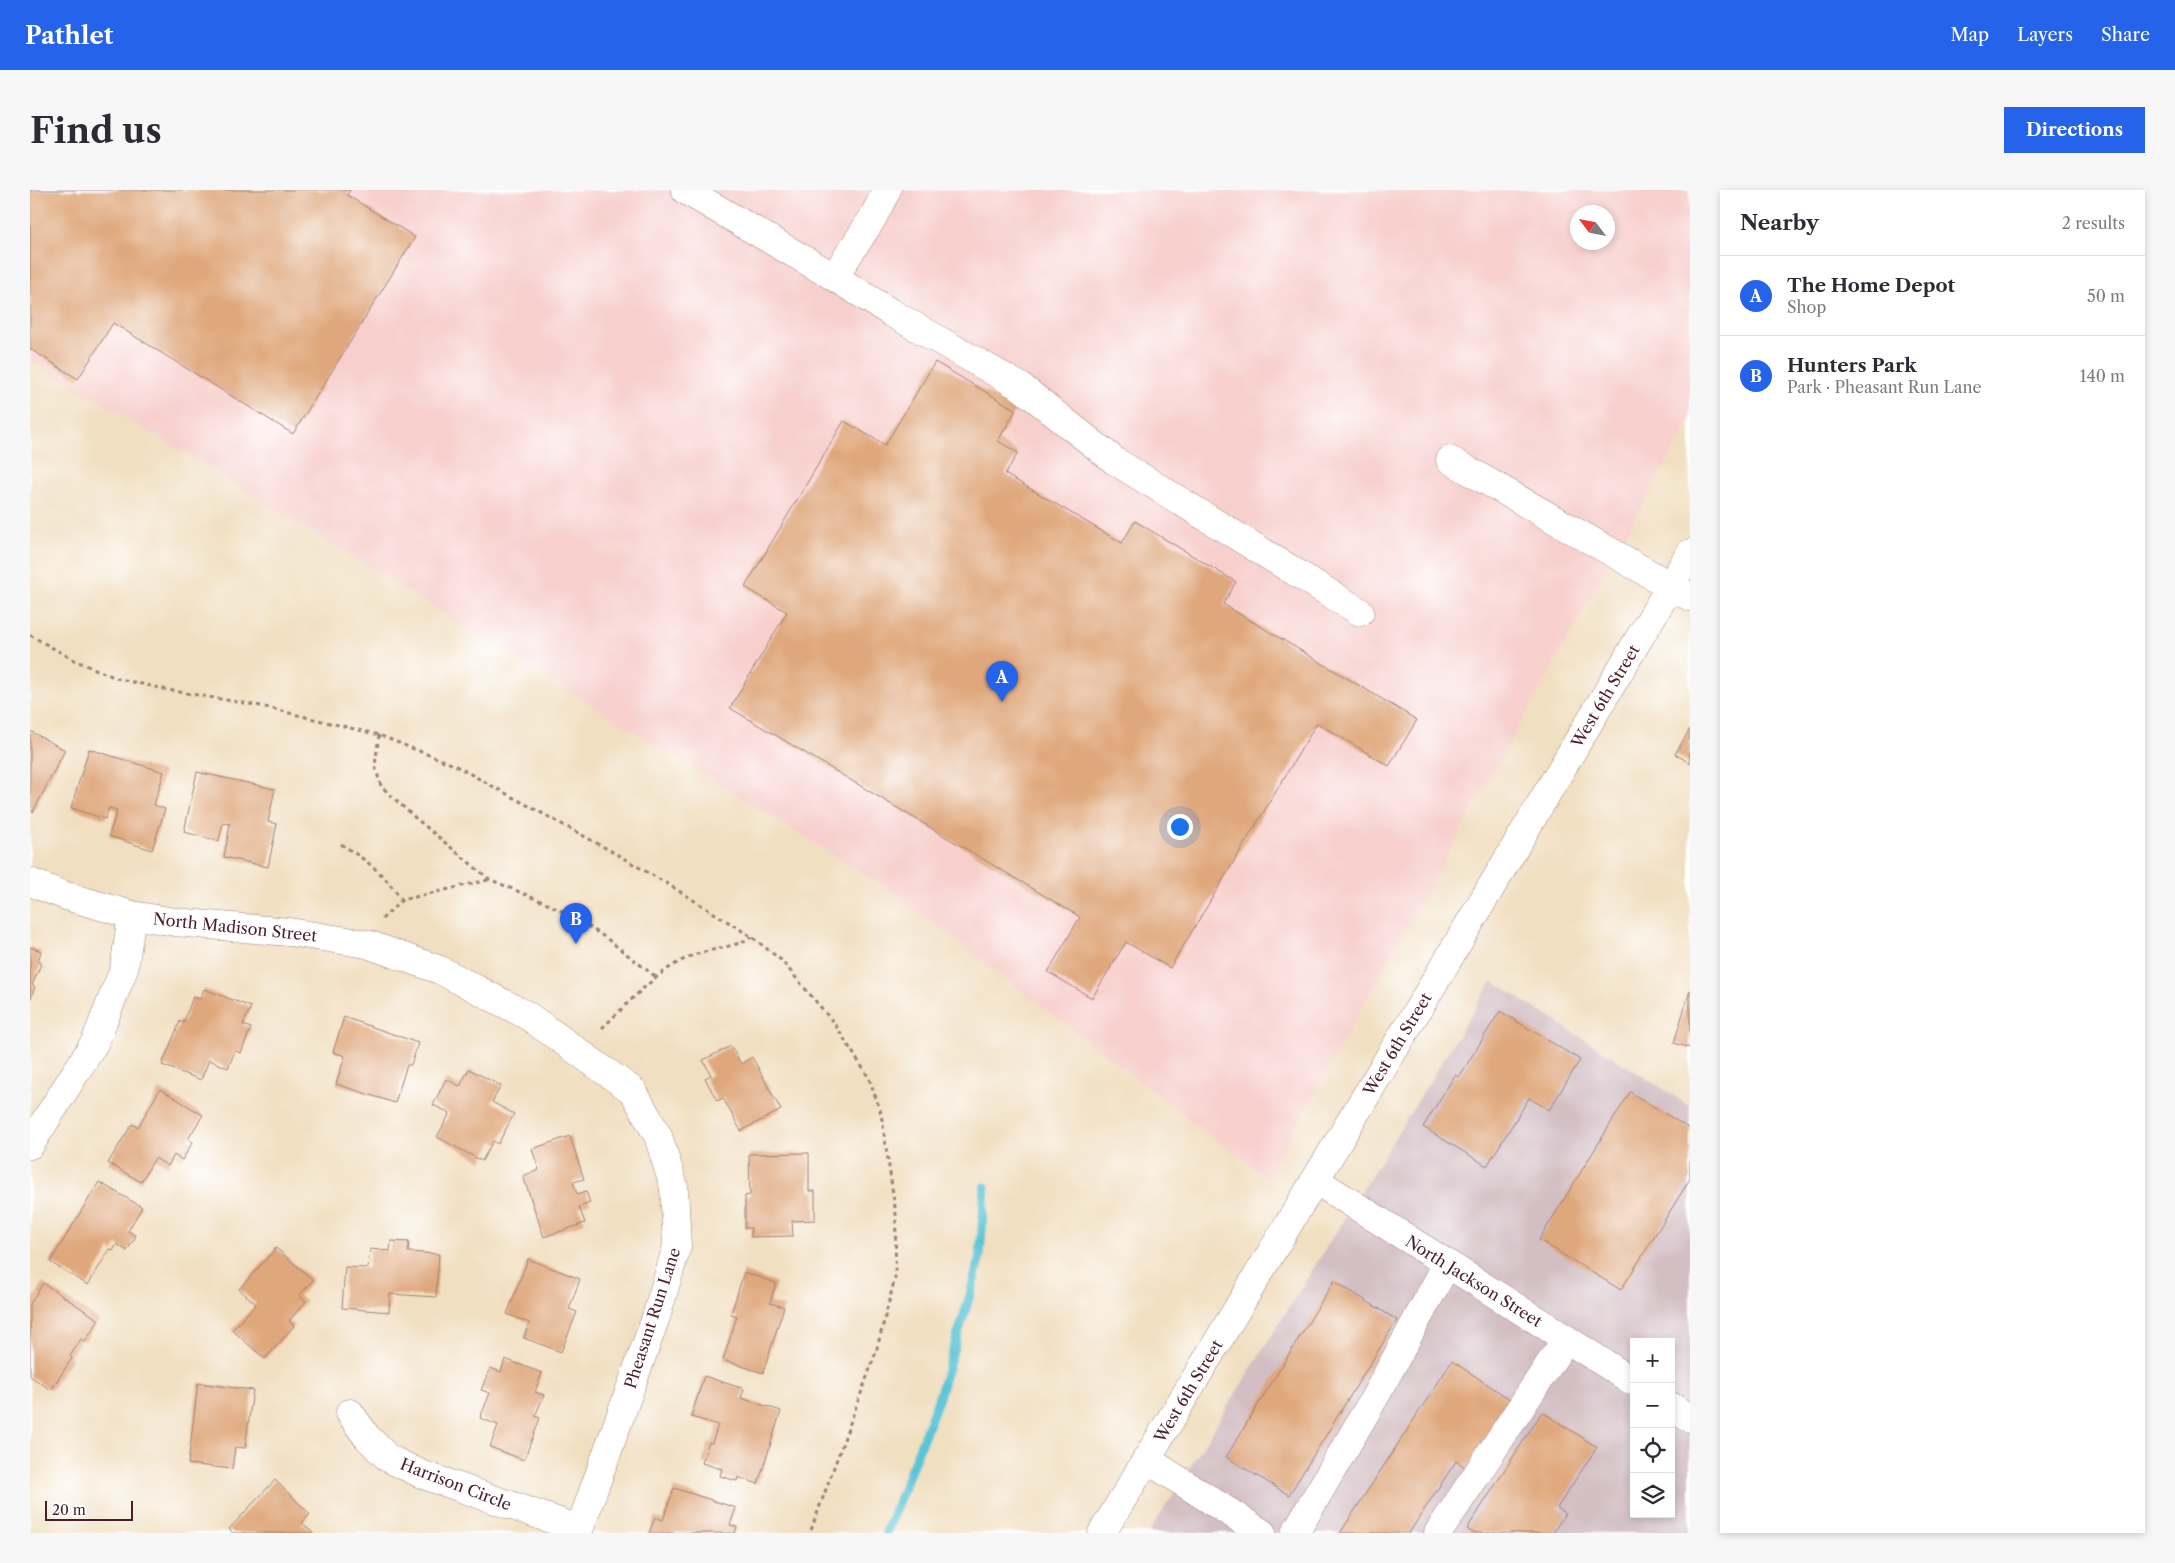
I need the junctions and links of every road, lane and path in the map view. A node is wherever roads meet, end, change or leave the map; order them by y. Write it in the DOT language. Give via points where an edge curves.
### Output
graph roads {
  1 [pos="685,190"];
  2 [pos="887,190"];
  3 [pos="834,277"];
  4 [pos="1450,460"];
  5 [pos="1690,554"];
  6 [pos="1680,591"];
  7 [pos="1360,612"];
  8 [pos="30,635"];
  9 [pos="379,734"];
  10 [pos="341,844"];
  11 [pos="489,880"];
  12 [pos="30,882"];
  13 [pos="402,900"];
  14 [pos="132,915"];
  15 [pos="378,923"];
  16 [pos="752,938"];
  17 [pos="440,970"];
  18 [pos="656,977"];
  19 [pos="602,1028"];
  20 [pos="30,1144"];
  21 [pos="1315,1180"];
  22 [pos="1447,1264"];
  23 [pos="1566,1339"];
  24 [pos="1630,1379"];
  25 [pos="1675,1409"];
  26 [pos="350,1413"];
  27 [pos="1690,1418"];
  28 [pos="1146,1459"];
  29 [pos="578,1531"];
  30 [pos="810,1533"];
  31 [pos="1102,1533"];
  32 [pos="1262,1533"];
  33 [pos="1295,1533"];
  34 [pos="1438,1533"];
  1 -- 3 [label="street"];
  2 -- 3 [label="street"];
  3 -- 7 [label="street" via="1022,388 1115,461"];
  4 -- 6 [label="street"];
  5 -- 6 [label="street, West 6th Street"];
  6 -- 21 [label="street, West 6th Street" via="1431,988"];
  8 -- 9 [label="path" via="74,660 116,678 261,706"];
  9 -- 11 [label="path" via="375,766 381,786"];
  9 -- 16 [label="path" via="454,765 595,842"];
  10 -- 13 [label="path" via="369,862 388,880"];
  11 -- 13 [label="path"];
  11 -- 18 [label="path" via="577,919"];
  12 -- 14 [label="street, North Madison Street"];
  13 -- 15 [label="path"];
  14 -- 17 [label="street, North Madison Street" via="367,944"];
  14 -- 20 [label="street" via="124,969 95,1042"];
  16 -- 18 [label="path" via="737,946 689,957"];
  16 -- 30 [label="path" via="781,960 834,1023 869,1078 881,1113 896,1214 895,1278 876,1352"];
  17 -- 29 [label="street, Pheasant Run Lane" via="528,1016 633,1091 658,1136 674,1187 677,1246 656,1317"];
  18 -- 19 [label="path"];
  21 -- 22 [label="street, North Jackson Street"];
  21 -- 28 [label="street, West 6th Street"];
  22 -- 23 [label="street, North Jackson Street"];
  22 -- 33 [label="street" via="1376,1395"];
  23 -- 24 [label="street, North Jackson Street"];
  23 -- 34 [label="street"];
  25 -- 27 [label="street"];
  26 -- 29 [label="street, Harrison Circle" via="388,1458 421,1474"];
  28 -- 31 [label="street, West 6th Street"];
  28 -- 32 [label="street"];
}
